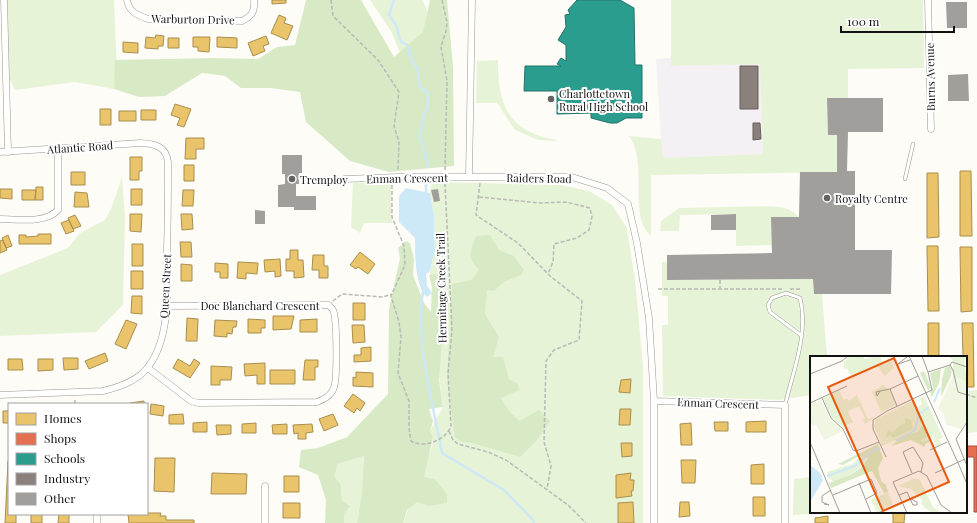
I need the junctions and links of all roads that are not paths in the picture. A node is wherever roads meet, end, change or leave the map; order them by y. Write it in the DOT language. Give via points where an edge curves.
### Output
graph roads {
  1 [pos="4,0"];
  2 [pos="127,0"];
  3 [pos="254,0"];
  4 [pos="472,0"];
  5 [pos="928,0"];
  6 [pos="930,129"];
  7 [pos="913,144"];
  8 [pos="159,146"];
  9 [pos="58,149"];
  10 [pos="0,152"];
  11 [pos="8,152"];
  12 [pos="469,177"];
  13 [pos="344,179"];
  14 [pos="905,179"];
  15 [pos="0,219"];
  16 [pos="167,306"];
  17 [pos="802,336"];
  18 [pos="148,368"];
  19 [pos="0,395"];
  20 [pos="654,401"];
  21 [pos="785,405"];
  22 [pos="265,486"];
  23 [pos="265,523"];
  24 [pos="654,523"];
  25 [pos="785,523"];
  1 -- 11 [label="street"];
  2 -- 3 [label="street, Warburton Drive" via="128,7 136,15 148,19 242,21 250,17 254,10"];
  4 -- 12 [label="street"];
  5 -- 6 [label="street, Burns Avenue"];
  7 -- 14 [label="lane"];
  8 -- 9 [label="street, Atlantic Road" via="141,143"];
  8 -- 16 [label="street, Queen Street" via="167,154 168,162"];
  9 -- 11 [label="street, Atlantic Road"];
  9 -- 15 [label="street" via="58,210 54,215 46,218"];
  10 -- 11 [label="street, Atlantic Road"];
  12 -- 13 [label="street, Enman Crescent"];
  12 -- 20 [label="street, Raiders Road" via="572,177 607,188 628,204 638,243 649,318"];
  16 -- 18 [label="street, Queen Street" via="161,342"];
  16 -- 18 [label="street, Doc Blanchard Crescent" via="329,305 333,310 335,325 334,388 329,396 317,402 198,403 191,401"];
  17 -- 17 [label="lane" via="800,298 786,292 772,298 768,305 770,312"];
  17 -- 21 [label="lane"];
  18 -- 19 [label="street, Queen Street" via="129,382 103,391"];
  20 -- 21 [label="street, Enman Crescent"];
  20 -- 24 [label="street"];
  21 -- 25 [label="street"];
  22 -- 23 [label="street"];
}
